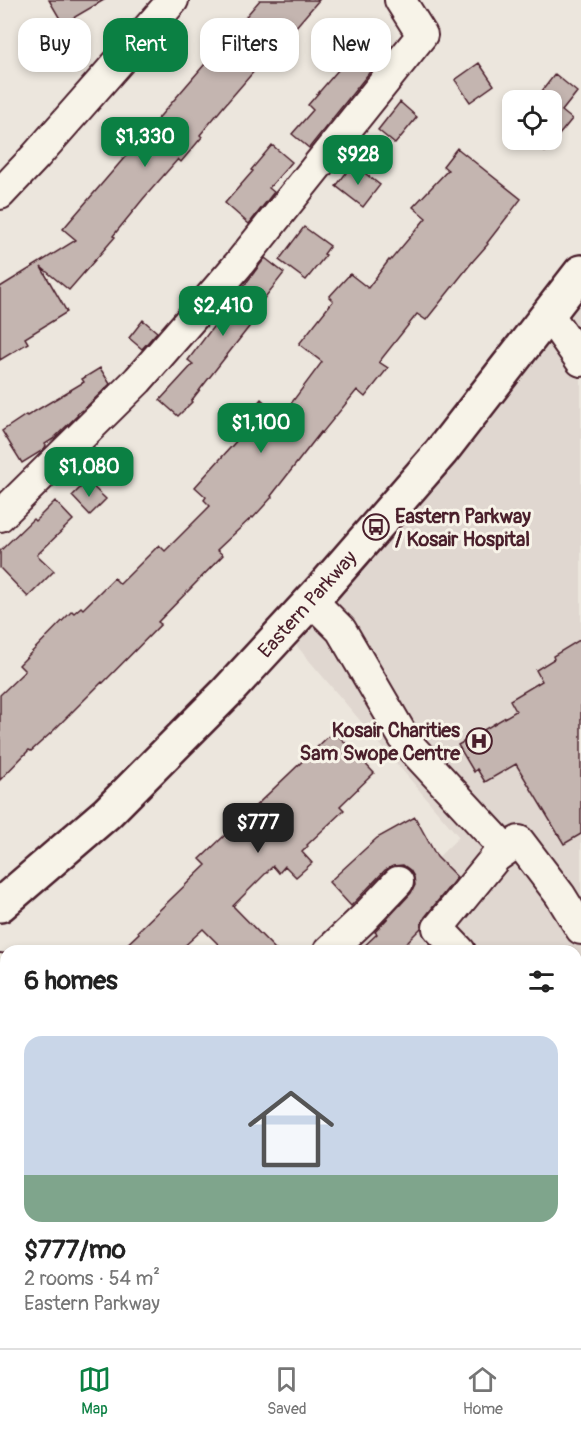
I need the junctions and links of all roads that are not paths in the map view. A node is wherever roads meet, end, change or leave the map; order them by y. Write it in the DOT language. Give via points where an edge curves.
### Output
graph roads {
  1 [pos="400,0"];
  2 [pos="164,4"];
  3 [pos="0,194"];
  4 [pos="581,272"];
  5 [pos="548,314"];
  6 [pos="581,361"];
  7 [pos="0,516"];
  8 [pos="312,601"];
  9 [pos="511,847"];
  10 [pos="398,882"];
  11 [pos="0,904"];
  12 [pos="581,929"];
  13 [pos="335,945"];
  14 [pos="454,945"];
  1 -- 7 [label="street" via="422,35 238,266 138,380"];
  2 -- 3 [label="street"];
  4 -- 5 [label="main road, Eastern Parkway"];
  5 -- 6 [label="street"];
  5 -- 8 [label="main road, Eastern Parkway" via="441,452"];
  8 -- 9 [label="street" via="341,630 406,743"];
  8 -- 11 [label="main road, Eastern Parkway" via="107,813"];
  9 -- 12 [label="street" via="519,841"];
  9 -- 14 [label="street" via="496,857 438,928"];
  10 -- 13 [label="street"];
}
